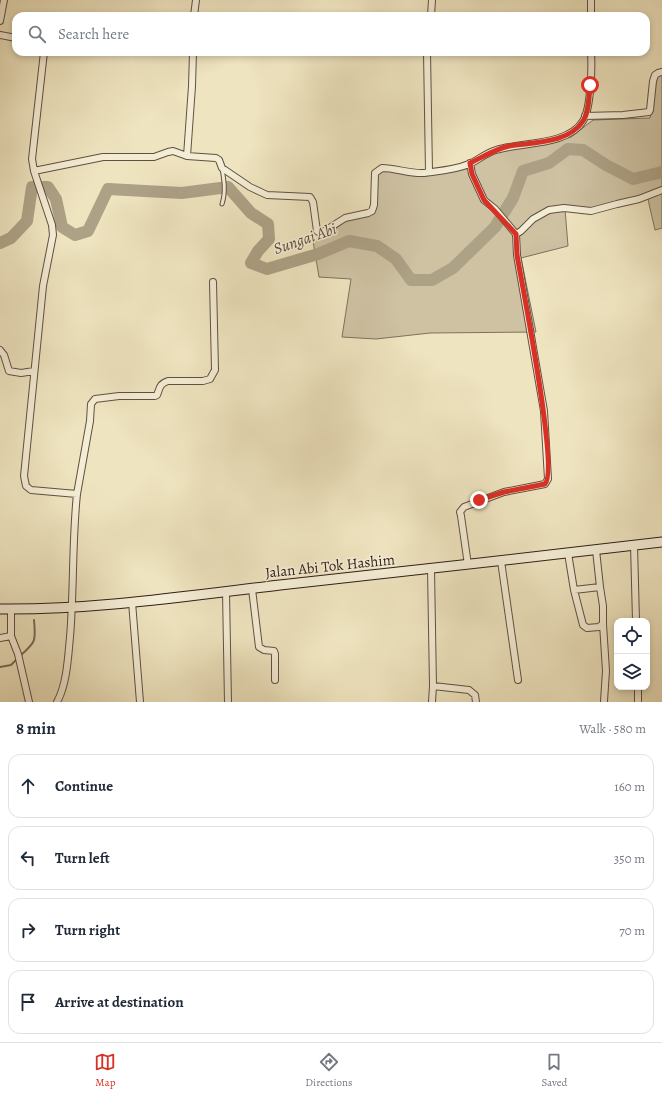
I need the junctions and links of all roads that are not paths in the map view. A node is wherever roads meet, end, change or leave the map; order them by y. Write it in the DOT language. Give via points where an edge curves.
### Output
graph roads {
  1 [pos="4,0"];
  2 [pos="196,0"];
  3 [pos="432,0"];
  4 [pos="591,0"];
  5 [pos="194,12"];
  6 [pos="431,12"];
  7 [pos="591,12"];
  8 [pos="0,21"];
  9 [pos="0,34"];
  10 [pos="12,37"];
  11 [pos="44,56"];
  12 [pos="193,56"];
  13 [pos="427,56"];
  14 [pos="592,56"];
  15 [pos="662,72"];
  16 [pos="585,116"];
  17 [pos="187,156"];
  18 [pos="470,163"];
  19 [pos="222,168"];
  20 [pos="34,171"];
  21 [pos="429,172"];
  22 [pos="662,190"];
  23 [pos="222,204"];
  24 [pos="513,231"];
  25 [pos="213,282"];
  26 [pos="0,350"];
  27 [pos="34,371"];
  28 [pos="77,494"];
  29 [pos="662,542"];
  30 [pos="634,545"];
  31 [pos="596,550"];
  32 [pos="568,553"];
  33 [pos="501,561"];
  34 [pos="468,565"];
  35 [pos="431,569"];
  36 [pos="600,587"];
  37 [pos="252,589"];
  38 [pos="574,590"];
  39 [pos="226,592"];
  40 [pos="132,602"];
  41 [pos="72,606"];
  42 [pos="0,608"];
  43 [pos="11,609"];
  44 [pos="636,618"];
  45 [pos="603,624"];
  46 [pos="11,636"];
  47 [pos="0,638"];
  48 [pos="274,680"];
  49 [pos="518,680"];
  50 [pos="432,686"];
  51 [pos="638,690"];
  52 [pos="604,701"];
  53 [pos="29,702"];
  54 [pos="57,702"];
  55 [pos="140,702"];
  56 [pos="228,702"];
  57 [pos="432,702"];
  58 [pos="476,702"];
  59 [pos="638,702"];
  1 -- 8 [label="street"];
  2 -- 5 [label="street"];
  3 -- 6 [label="street"];
  4 -- 7 [label="street"];
  9 -- 10 [label="street"];
  11 -- 20 [label="street" via="32,159"];
  12 -- 17 [label="street"];
  13 -- 21 [label="street"];
  14 -- 16 [label="street"];
  15 -- 16 [label="street" via="654,78 649,112"];
  16 -- 18 [label="street" via="567,135 495,150"];
  17 -- 19 [label="street" via="216,158"];
  17 -- 20 [label="street" via="173,151 154,157 103,157"];
  18 -- 21 [label="street" via="451,170"];
  18 -- 24 [label="street" via="472,174 484,200"];
  19 -- 21 [label="street" via="266,195 310,197 316,231 320,233 345,218 372,211 375,173 379,169"];
  19 -- 23 [label="lane"];
  20 -- 27 [label="street" via="53,235 43,286"];
  22 -- 24 [label="street" via="592,212 564,208 549,210 533,219 521,231"];
  24 -- 34 [label="street" via="544,411 548,479 545,484 504,492 464,507 460,512"];
  25 -- 28 [label="street" via="215,370 210,379 168,381 160,386 155,396 95,399 91,404"];
  26 -- 27 [label="street" via="4,354 9,371"];
  27 -- 28 [label="street" via="25,481 31,490"];
  28 -- 41 [label="street"];
  29 -- 30 [label="main road, Jalan Abi Tok Hashim"];
  30 -- 31 [label="main road, Jalan Abi Tok Hashim"];
  30 -- 44 [label="street"];
  31 -- 32 [label="main road, Jalan Abi Tok Hashim"];
  31 -- 36 [label="street"];
  32 -- 33 [label="main road, Jalan Abi Tok Hashim"];
  32 -- 38 [label="street"];
  33 -- 34 [label="main road, Jalan Abi Tok Hashim"];
  33 -- 49 [label="street"];
  34 -- 35 [label="main road, Jalan Abi Tok Hashim"];
  35 -- 37 [label="main road, Jalan Abi Tok Hashim"];
  35 -- 50 [label="street"];
  36 -- 38 [label="street"];
  36 -- 45 [label="street" via="604,606"];
  37 -- 39 [label="main road, Jalan Abi Tok Hashim"];
  37 -- 48 [label="street" via="259,647 274,651 275,654"];
  38 -- 45 [label="street" via="583,625 587,628"];
  39 -- 40 [label="main road, Jalan Abi Tok Hashim"];
  39 -- 56 [label="street"];
  40 -- 41 [label="main road, Jalan Abi Tok Hashim"];
  40 -- 55 [label="street"];
  41 -- 43 [label="main road, Jalan Abi Tok Hashim"];
  41 -- 54 [label="street" via="68,662"];
  42 -- 43 [label="main road, Jalan Abi Tok Hashim"];
  43 -- 46 [label="street"];
  45 -- 52 [label="street" via="606,671"];
  46 -- 47 [label="street"];
  46 -- 53 [label="street" via="18,654"];
  50 -- 57 [label="street"];
  50 -- 58 [label="street" via="469,690 475,695"];
  51 -- 59 [label="street"];
}
